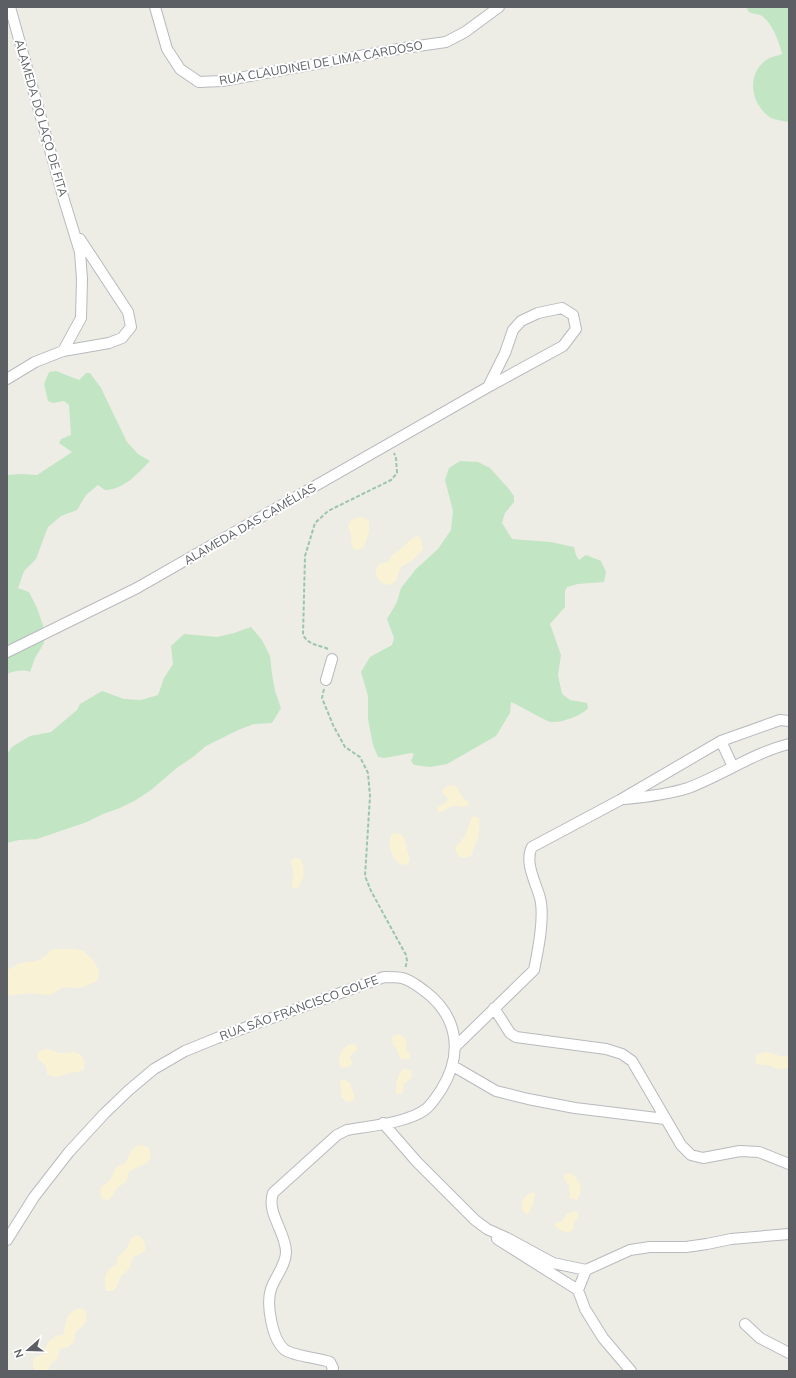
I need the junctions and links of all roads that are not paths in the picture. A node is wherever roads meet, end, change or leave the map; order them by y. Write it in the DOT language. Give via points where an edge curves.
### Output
graph roads {
  1 [pos="10,7"];
  2 [pos="155,7"];
  3 [pos="499,7"];
  4 [pos="74,230"];
  5 [pos="63,351"];
  6 [pos="7,379"];
  7 [pos="488,387"];
  8 [pos="7,652"];
  9 [pos="332,659"];
  10 [pos="326,680"];
  11 [pos="789,721"];
  12 [pos="721,741"];
  13 [pos="789,744"];
  14 [pos="733,767"];
  15 [pos="620,800"];
  16 [pos="494,1008"];
  17 [pos="456,1046"];
  18 [pos="453,1066"];
  19 [pos="667,1122"];
  20 [pos="383,1123"];
  21 [pos="789,1164"];
  22 [pos="487,1229"];
  23 [pos="789,1234"];
  24 [pos="7,1240"];
  25 [pos="586,1270"];
  26 [pos="578,1290"];
  27 [pos="745,1324"];
  28 [pos="789,1353"];
  29 [pos="332,1371"];
  30 [pos="631,1371"];
  1 -- 4 [label="street, ALAMEDA DO LAÇO DE FITA"];
  2 -- 3 [label="street, RUA CLAUDINEI DE LIMA CARDOSO" via="167,49 180,69 199,82 222,81 446,42 466,32"];
  4 -- 5 [label="street, ALAMEDA DO LAÇO DE FITA" via="80,252 81,318"];
  4 -- 5 [label="street, ALAMEDA DO LAÇO DE FITA" via="128,312 131,327 122,338 109,343"];
  5 -- 6 [label="street" via="34,362"];
  7 -- 7 [label="street, ALAMEDA DAS CAMÉLIAS" via="563,346 576,329 573,315 562,308 538,313 521,321 514,330"];
  7 -- 8 [label="street, ALAMEDA DAS CAMÉLIAS" via="138,588"];
  9 -- 10 [label="street"];
  11 -- 12 [label="street" via="780,720"];
  12 -- 14 [label="street"];
  12 -- 15 [label="street"];
  13 -- 14 [label="street"];
  14 -- 15 [label="street" via="688,788"];
  15 -- 16 [label="street" via="532,847 529,862 540,901 541,919 534,970"];
  16 -- 17 [label="street"];
  16 -- 19 [label="street" via="510,1033 516,1037 606,1049 622,1054 632,1061"];
  17 -- 18 [label="street, RUA SÃO FRANCISCO GOLFE"];
  17 -- 24 [label="street, RUA SÃO FRANCISCO GOLFE" via="454,1031 447,1015 435,1000 402,978 384,977 185,1050 154,1069 129,1090 69,1152 34,1197"];
  18 -- 19 [label="street" via="496,1090 528,1099"];
  18 -- 20 [label="street, RUA SÃO FRANCISCO GOLFE" via="445,1083 426,1109 413,1117"];
  19 -- 21 [label="street" via="681,1145 691,1155 703,1158 740,1151 759,1152"];
  20 -- 22 [label="street" via="417,1162"];
  20 -- 29 [label="street, RUA SÃO FRANCISCO GOLFE" via="347,1130 337,1135 273,1193 270,1200 286,1252 271,1290 269,1306 272,1326 285,1350 330,1362"];
  22 -- 25 [label="street" via="553,1263"];
  22 -- 26 [label="street" via="500,1241"];
  23 -- 25 [label="street" via="731,1239 686,1247 630,1250"];
  25 -- 26 [label="street"];
  26 -- 30 [label="street" via="585,1309 603,1338"];
  27 -- 28 [label="street" via="760,1338"];
}
